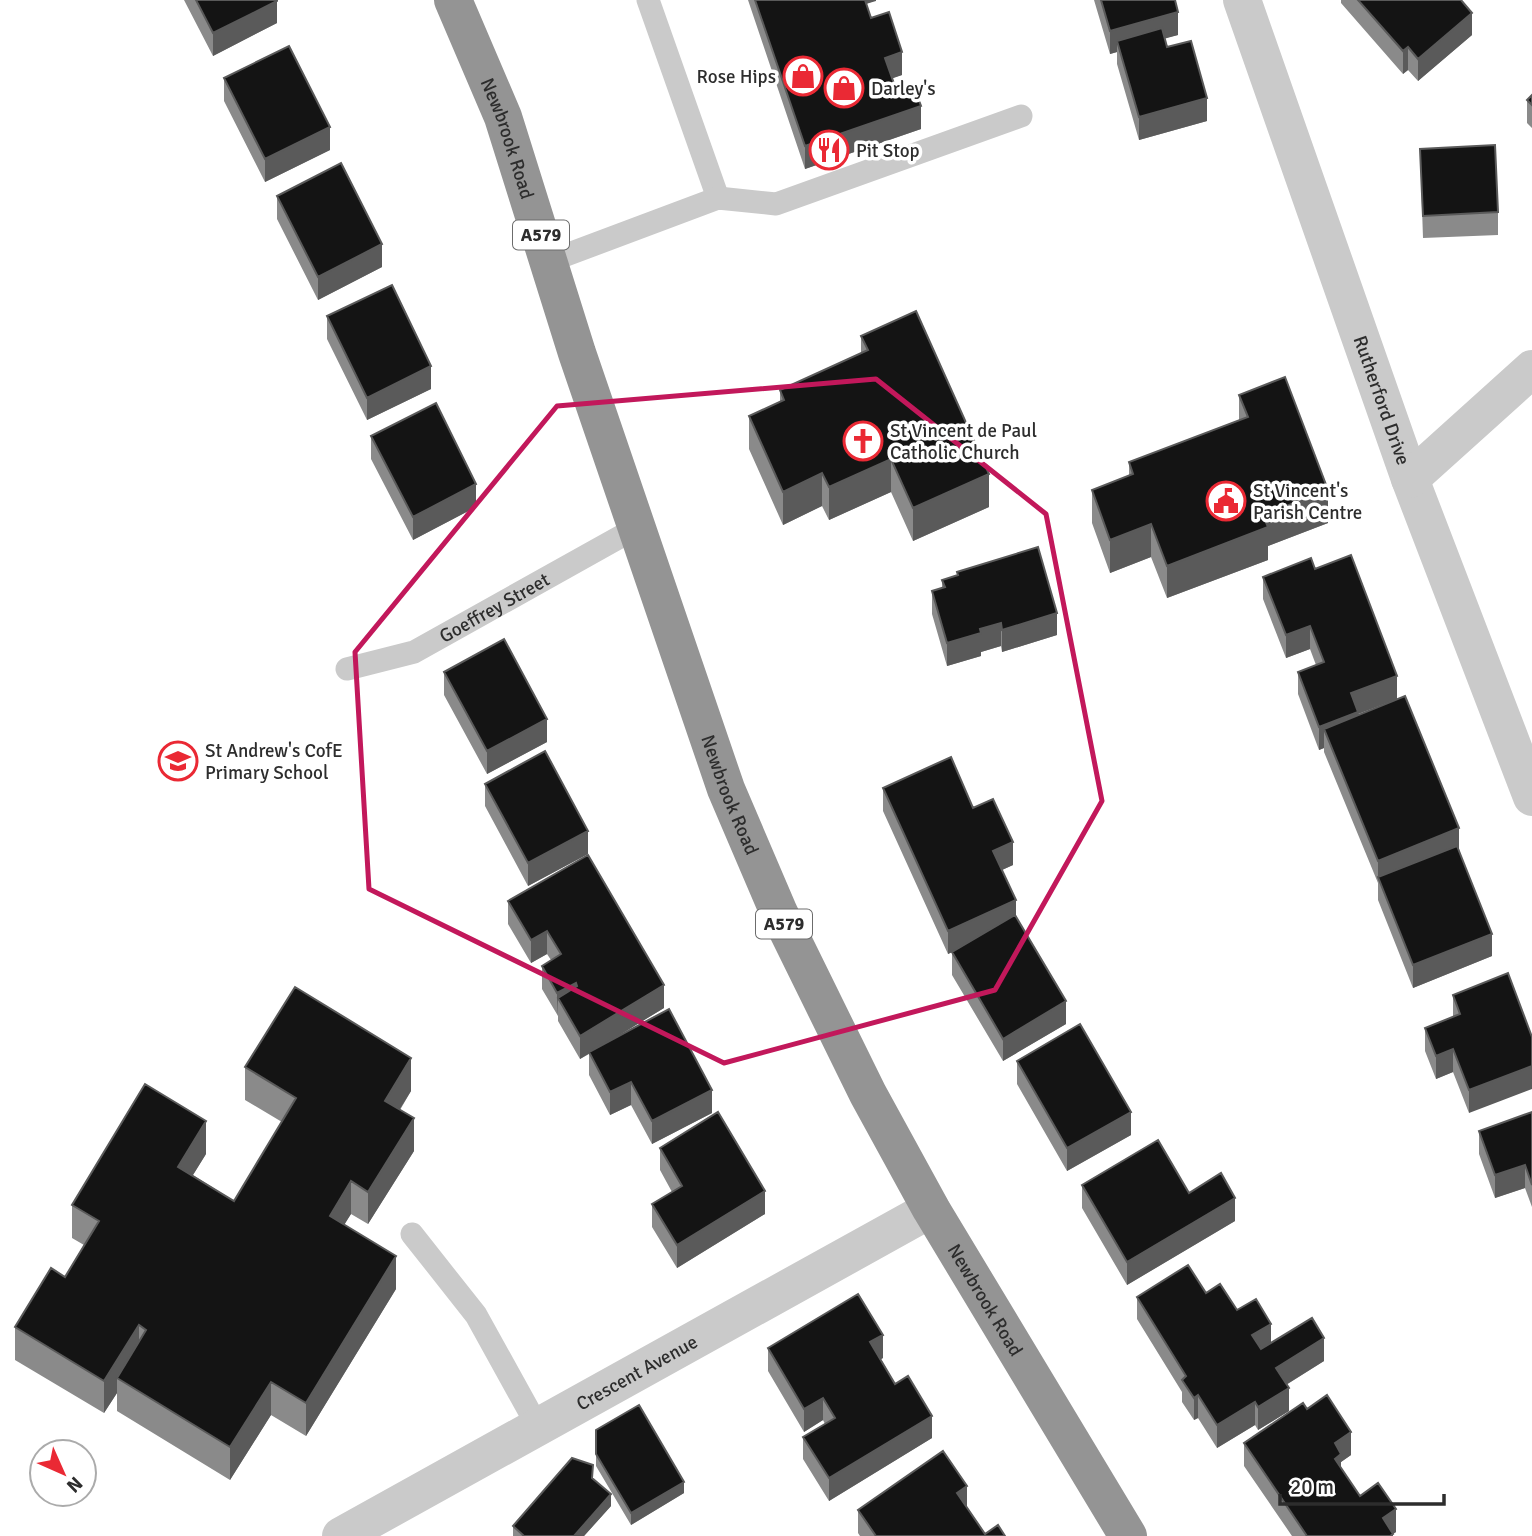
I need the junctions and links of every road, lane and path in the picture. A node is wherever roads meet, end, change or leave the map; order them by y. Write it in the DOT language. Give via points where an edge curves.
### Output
graph roads {
  1 [pos="453,0"];
  2 [pos="648,0"];
  3 [pos="1242,0"];
  4 [pos="1021,116"];
  5 [pos="718,198"];
  6 [pos="550,261"];
  7 [pos="1532,369"];
  8 [pos="1410,480"];
  9 [pos="636,528"];
  10 [pos="347,669"];
  11 [pos="1532,797"];
  12 [pos="931,1209"];
  13 [pos="412,1234"];
  14 [pos="538,1427"];
  15 [pos="341,1536"];
  16 [pos="1128,1536"];
  1 -- 6 [label="highway, Newbrook Road / A579" via="503,117"];
  2 -- 5 [label="lane"];
  3 -- 8 [label="street, Rutherford Drive"];
  4 -- 5 [label="lane" via="776,204"];
  5 -- 6 [label="lane"];
  6 -- 9 [label="highway, Newbrook Road / A579"];
  7 -- 8 [label="street"];
  8 -- 11 [label="street, Rutherford Drive"];
  9 -- 10 [label="lane, Goeffrey Street" via="414,652"];
  9 -- 12 [label="highway, Newbrook Road / A579" via="726,789 779,913 868,1094"];
  12 -- 14 [label="street, Crescent Avenue"];
  12 -- 16 [label="highway, Newbrook Road / A579"];
  13 -- 14 [label="lane" via="476,1315"];
  14 -- 15 [label="street, Crescent Avenue"];
}
